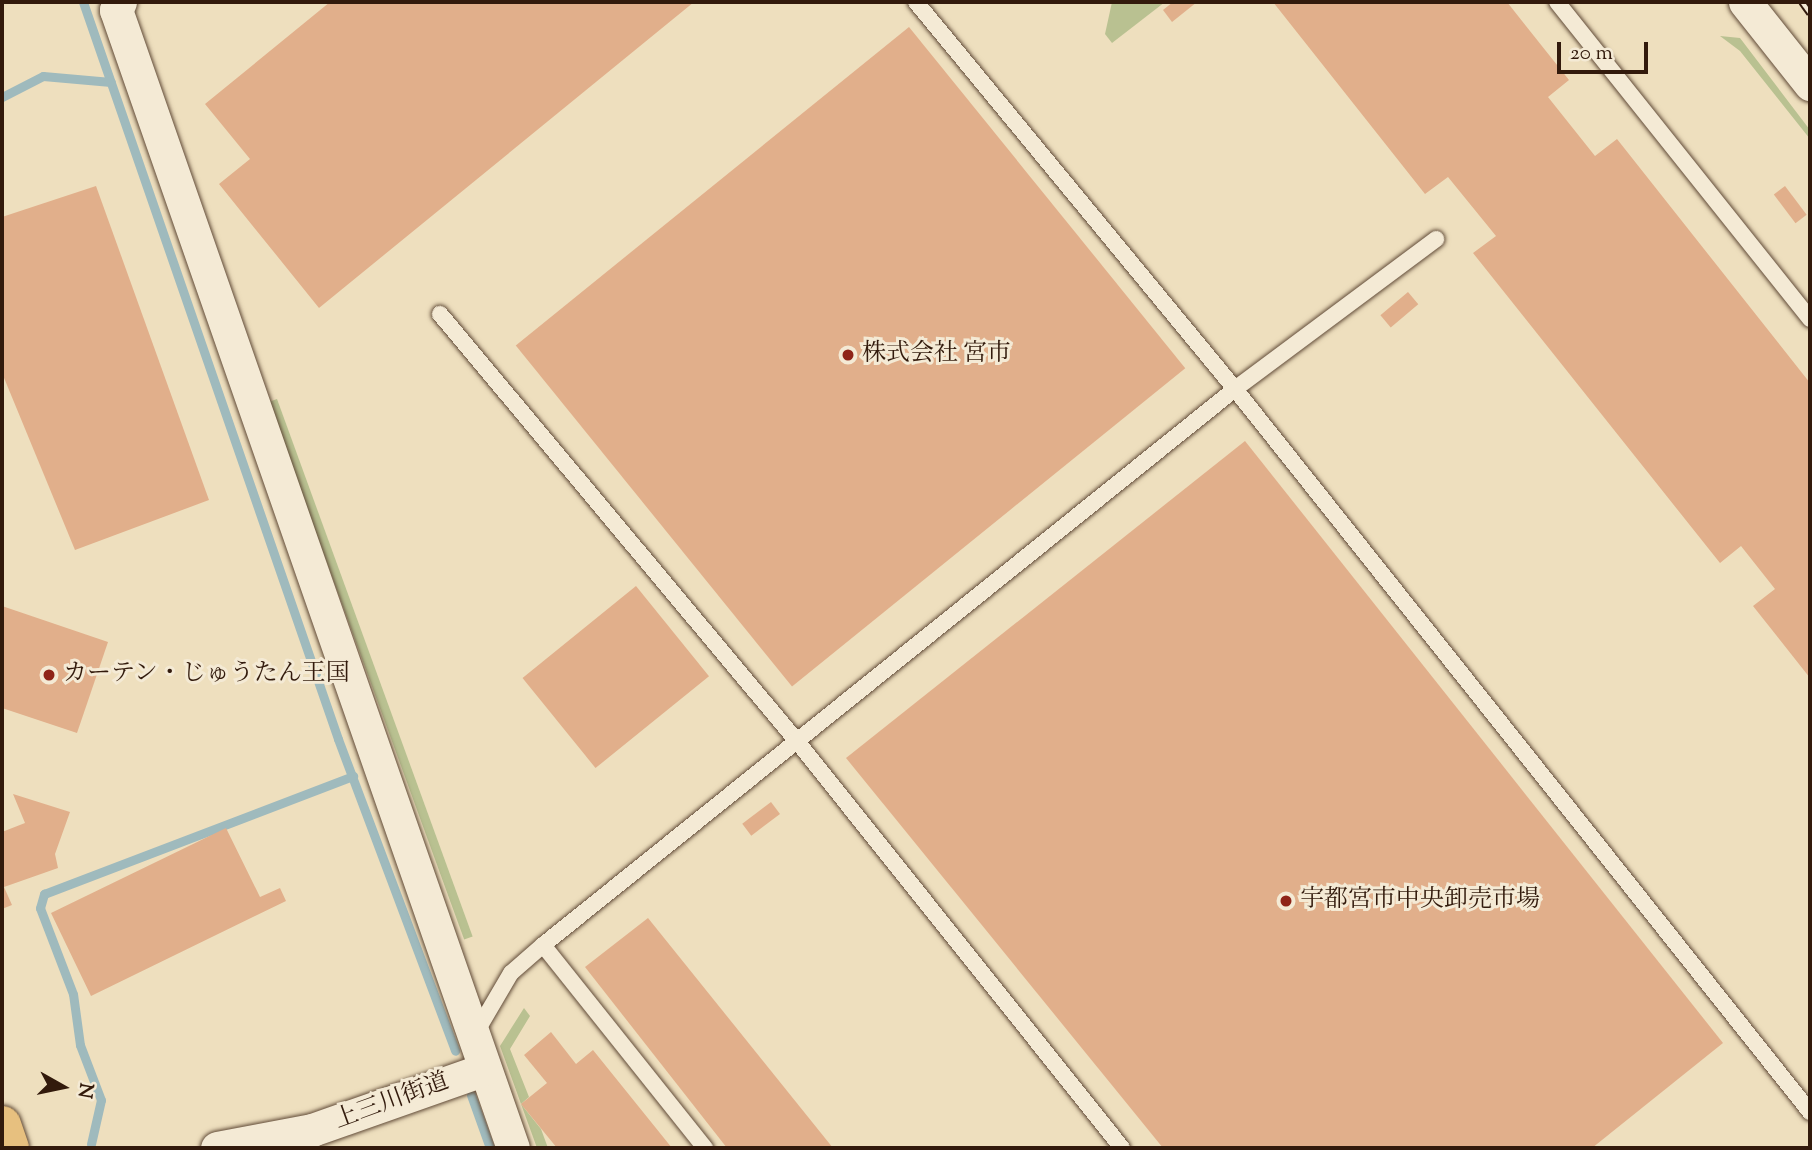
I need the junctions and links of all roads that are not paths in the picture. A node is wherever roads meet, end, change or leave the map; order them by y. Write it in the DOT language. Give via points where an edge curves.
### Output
graph roads {
  1 [pos="120,2"];
  2 [pos="916,2"];
  3 [pos="1557,2"];
  4 [pos="1745,2"];
  5 [pos="1810,84"];
  6 [pos="1436,239"];
  7 [pos="440,314"];
  8 [pos="1810,319"];
  9 [pos="1235,389"];
  10 [pos="796,740"];
  11 [pos="543,944"];
  12 [pos="473,1036"];
  13 [pos="485,1069"];
  14 [pos="1810,1112"];
  15 [pos="2,1125"];
  16 [pos="10,1148"];
  17 [pos="217,1148"];
  18 [pos="513,1148"];
  19 [pos="705,1148"];
  20 [pos="1122,1148"];
  1 -- 12 [label="street" via="116,10"];
  2 -- 9 [label="lane"];
  3 -- 8 [label="lane"];
  4 -- 5 [label="street"];
  6 -- 9 [label="lane"];
  7 -- 10 [label="lane"];
  9 -- 10 [label="lane"];
  9 -- 14 [label="lane"];
  10 -- 11 [label="lane"];
  10 -- 20 [label="lane"];
  11 -- 12 [label="lane" via="512,974"];
  11 -- 19 [label="lane"];
  12 -- 13 [label="street"];
  13 -- 17 [label="street, 上三川街道" via="312,1130"];
  13 -- 18 [label="street"];
  15 -- 16 [label="highway"];
}
